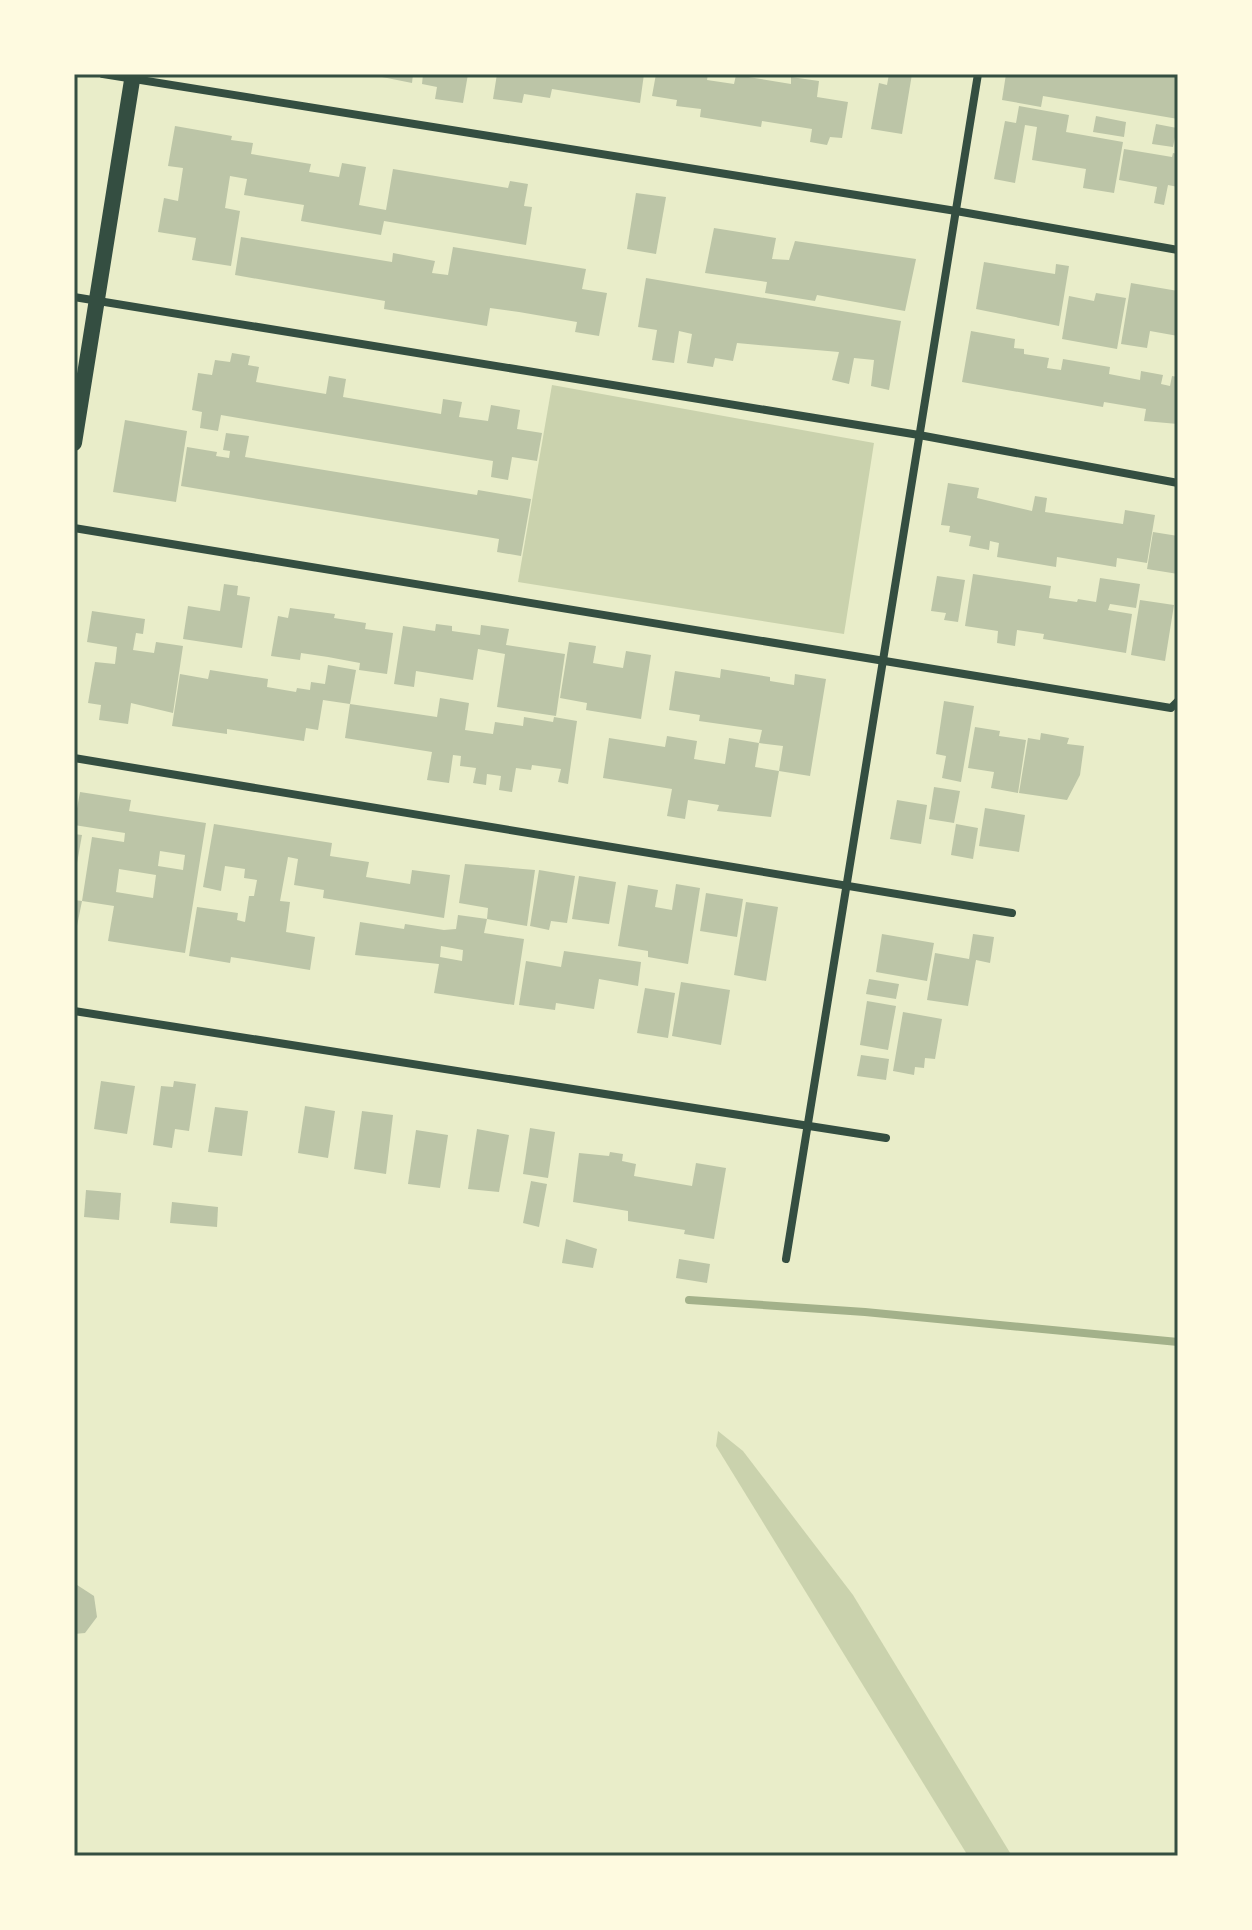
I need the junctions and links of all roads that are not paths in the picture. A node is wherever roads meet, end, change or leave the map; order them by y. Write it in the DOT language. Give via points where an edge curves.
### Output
graph roads {
  1 [pos="103,74"];
  2 [pos="978,74"];
  3 [pos="132,76"];
  4 [pos="956,211"];
  5 [pos="1178,250"];
  6 [pos="74,297"];
  7 [pos="96,301"];
  8 [pos="919,435"];
  9 [pos="74,443"];
  10 [pos="1178,483"];
  11 [pos="74,528"];
  12 [pos="883,661"];
  13 [pos="1174,704"];
  14 [pos="74,758"];
  15 [pos="846,884"];
  16 [pos="1012,913"];
  17 [pos="74,1011"];
  18 [pos="808,1124"];
  19 [pos="886,1138"];
  20 [pos="786,1259"];
  1 -- 3 [label="street"];
  2 -- 4 [label="street"];
  3 -- 4 [label="street"];
  3 -- 7 [label="main road"];
  4 -- 5 [label="street"];
  4 -- 8 [label="street"];
  6 -- 7 [label="street"];
  7 -- 8 [label="street"];
  7 -- 9 [label="main road"];
  8 -- 10 [label="street"];
  8 -- 12 [label="street"];
  11 -- 12 [label="street"];
  12 -- 13 [label="street"];
  12 -- 15 [label="street"];
  14 -- 15 [label="street"];
  15 -- 16 [label="street"];
  15 -- 18 [label="street"];
  17 -- 18 [label="street"];
  18 -- 19 [label="street"];
  18 -- 20 [label="street"];
}
